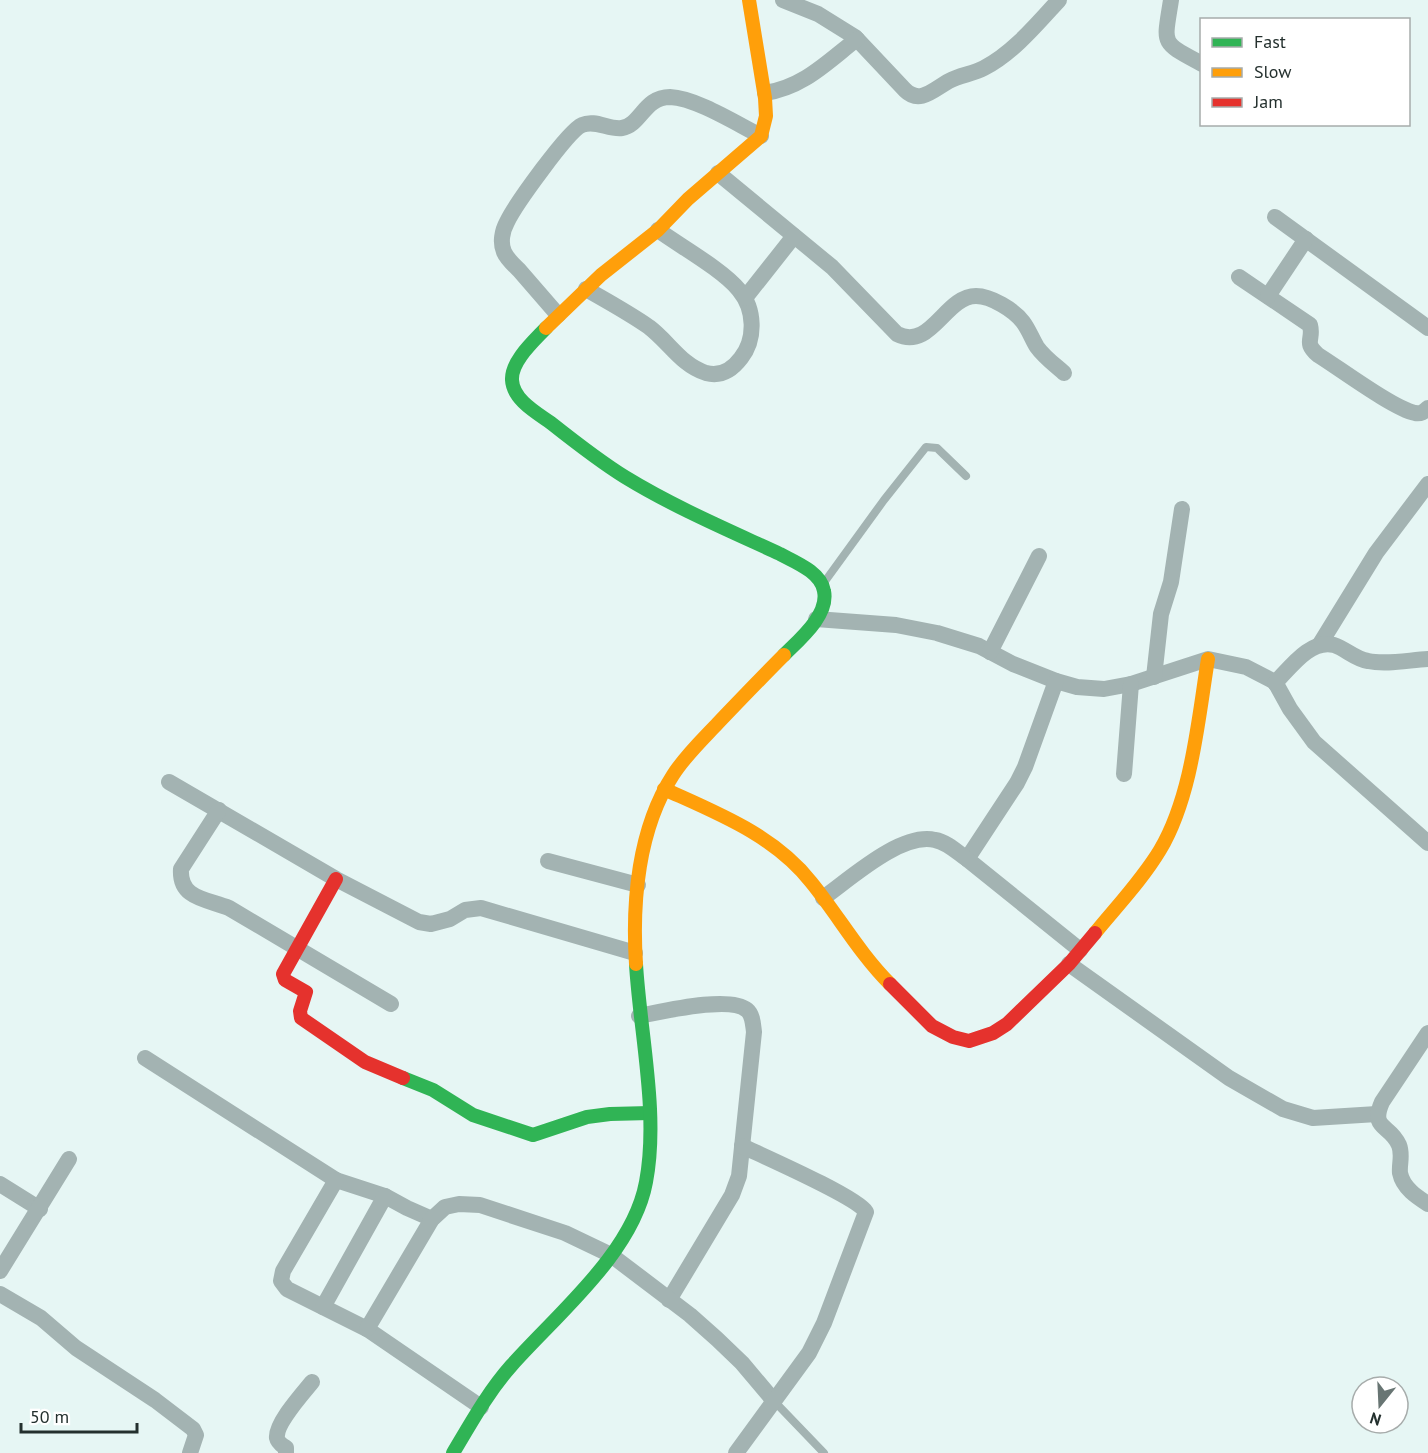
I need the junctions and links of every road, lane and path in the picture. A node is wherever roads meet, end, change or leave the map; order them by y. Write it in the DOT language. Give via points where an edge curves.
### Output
graph roads {
  1 [pos="749,0"];
  2 [pos="783,0"];
  3 [pos="1059,0"];
  4 [pos="1171,0"];
  5 [pos="857,39"];
  6 [pos="1200,63"];
  7 [pos="765,93"];
  8 [pos="761,136"];
  9 [pos="718,173"];
  10 [pos="1275,217"];
  11 [pos="658,230"];
  12 [pos="794,236"];
  13 [pos="1306,239"];
  14 [pos="1239,277"];
  15 [pos="586,289"];
  16 [pos="1268,296"];
  17 [pos="744,298"];
  18 [pos="558,315"];
  19 [pos="1428,328"];
  20 [pos="1064,373"];
  21 [pos="1428,408"];
  22 [pos="966,476"];
  23 [pos="1428,484"];
  24 [pos="1182,509"];
  25 [pos="1039,556"];
  26 [pos="823,584"];
  27 [pos="816,619"];
  28 [pos="1320,644"];
  29 [pos="990,652"];
  30 [pos="1428,658"];
  31 [pos="1208,659"];
  32 [pos="1154,677"];
  33 [pos="1056,681"];
  34 [pos="1275,683"];
  35 [pos="1131,684"];
  36 [pos="1124,774"];
  37 [pos="169,782"];
  38 [pos="664,789"];
  39 [pos="219,810"];
  40 [pos="1427,840"];
  41 [pos="967,859"];
  42 [pos="548,861"];
  43 [pos="336,879"];
  44 [pos="638,885"];
  45 [pos="823,898"];
  46 [pos="297,948"];
  47 [pos="1080,950"];
  48 [pos="635,953"];
  49 [pos="1068,964"];
  50 [pos="391,1004"];
  51 [pos="639,1016"];
  52 [pos="1428,1033"];
  53 [pos="145,1058"];
  54 [pos="650,1113"];
  55 [pos="1377,1114"];
  56 [pos="742,1146"];
  57 [pos="69,1159"];
  58 [pos="336,1180"];
  59 [pos="0,1184"];
  60 [pos="386,1196"];
  61 [pos="1428,1204"];
  62 [pos="40,1209"];
  63 [pos="432,1219"];
  64 [pos="611,1255"];
  65 [pos="0,1270"];
  66 [pos="0,1294"];
  67 [pos="669,1300"];
  68 [pos="323,1307"];
  69 [pos="366,1329"];
  70 [pos="312,1382"];
  71 [pos="774,1401"];
  72 [pos="481,1407"];
  73 [pos="190,1453"];
  74 [pos="286,1453"];
  75 [pos="453,1453"];
  76 [pos="736,1453"];
  77 [pos="824,1453"];
  1 -- 7 [label="street"];
  2 -- 5 [label="street" via="818,14"];
  3 -- 5 [label="street" via="1001,58 916,97 910,96"];
  4 -- 6 [label="street" via="1168,43"];
  5 -- 7 [label="street" via="810,77 783,90"];
  7 -- 8 [label="street" via="766,116"];
  8 -- 9 [label="street"];
  8 -- 18 [label="street" via="689,100 669,97 657,99 622,128 597,124 579,127 553,154 507,222 501,240 505,254"];
  9 -- 11 [label="street"];
  9 -- 12 [label="street"];
  10 -- 13 [label="street"];
  11 -- 15 [label="street"];
  11 -- 17 [label="street" via="731,281"];
  12 -- 17 [label="street"];
  12 -- 20 [label="street" via="832,267 897,334 905,338 921,334 957,302 976,296 990,299 1023,321 1038,347"];
  13 -- 16 [label="street"];
  13 -- 19 [label="street"];
  14 -- 16 [label="street"];
  15 -- 17 [label="street" via="650,328 685,362 708,374 730,370 745,354 752,326"];
  15 -- 18 [label="street"];
  16 -- 21 [label="street" via="1310,325 1310,348 1318,355 1390,401 1413,412"];
  18 -- 26 [label="street" via="530,345 513,372 515,392 527,405 622,475 682,509 789,559"];
  22 -- 26 [label="lane" via="937,448 926,447"];
  23 -- 28 [label="street" via="1376,553"];
  24 -- 32 [label="street" via="1171,582 1161,614"];
  25 -- 29 [label="street"];
  26 -- 27 [label="street" via="824,601"];
  27 -- 29 [label="street" via="896,625 937,633"];
  27 -- 38 [label="street" via="696,745"];
  28 -- 30 [label="street" via="1335,645 1368,662"];
  28 -- 34 [label="street" via="1309,649"];
  29 -- 33 [label="street"];
  31 -- 32 [label="street"];
  31 -- 34 [label="street" via="1246,667"];
  31 -- 47 [label="street" via="1190,770 1173,824 1160,850 1132,888"];
  32 -- 35 [label="street"];
  33 -- 35 [label="street" via="1104,689"];
  33 -- 41 [label="street" via="1017,783"];
  34 -- 40 [label="street" via="1314,742"];
  35 -- 36 [label="street"];
  37 -- 39 [label="street"];
  38 -- 44 [label="street" via="652,818"];
  38 -- 45 [label="street" via="743,825 781,852"];
  39 -- 43 [label="street"];
  39 -- 46 [label="street" via="181,869 180,880 201,899 229,908"];
  41 -- 45 [label="street" via="936,840 908,842"];
  41 -- 47 [label="street"];
  42 -- 44 [label="street"];
  43 -- 46 [label="street"];
  43 -- 48 [label="street" via="419,922 431,924 481,908"];
  44 -- 48 [label="street"];
  45 -- 49 [label="street" via="872,966 932,1026 953,1038 969,1041 1007,1024"];
  46 -- 50 [label="street"];
  46 -- 54 [label="street" via="282,978 306,992 300,1018 365,1062 433,1090 473,1115 533,1135 587,1117"];
  47 -- 49 [label="street"];
  48 -- 51 [label="street"];
  49 -- 55 [label="street" via="1229,1078 1283,1109 1313,1118"];
  51 -- 54 [label="street"];
  51 -- 56 [label="street" via="698,1005 735,1005 747,1010 754,1032"];
  52 -- 55 [label="street"];
  53 -- 58 [label="street"];
  54 -- 64 [label="street" via="650,1148 641,1203"];
  55 -- 61 [label="street" via="1378,1121 1398,1143 1404,1183"];
  56 -- 67 [label="street" via="742,1164 732,1195"];
  56 -- 71 [label="street" via="845,1197 866,1212 824,1323 809,1353"];
  57 -- 62 [label="street"];
  58 -- 60 [label="street"];
  58 -- 68 [label="street" via="283,1271 281,1281 287,1289"];
  59 -- 62 [label="street"];
  60 -- 63 [label="street"];
  60 -- 68 [label="street"];
  62 -- 65 [label="street"];
  63 -- 64 [label="street" via="445,1207 480,1205 566,1233"];
  63 -- 69 [label="street"];
  64 -- 67 [label="street"];
  64 -- 72 [label="street" via="502,1377"];
  66 -- 73 [label="street" via="41,1318 76,1348 193,1429 196,1435"];
  67 -- 71 [label="street" via="742,1363"];
  68 -- 69 [label="street"];
  69 -- 72 [label="street"];
  70 -- 74 [label="street" via="280,1425 278,1441"];
  71 -- 76 [label="street"];
  71 -- 77 [label="lane"];
  72 -- 75 [label="street"];
}
